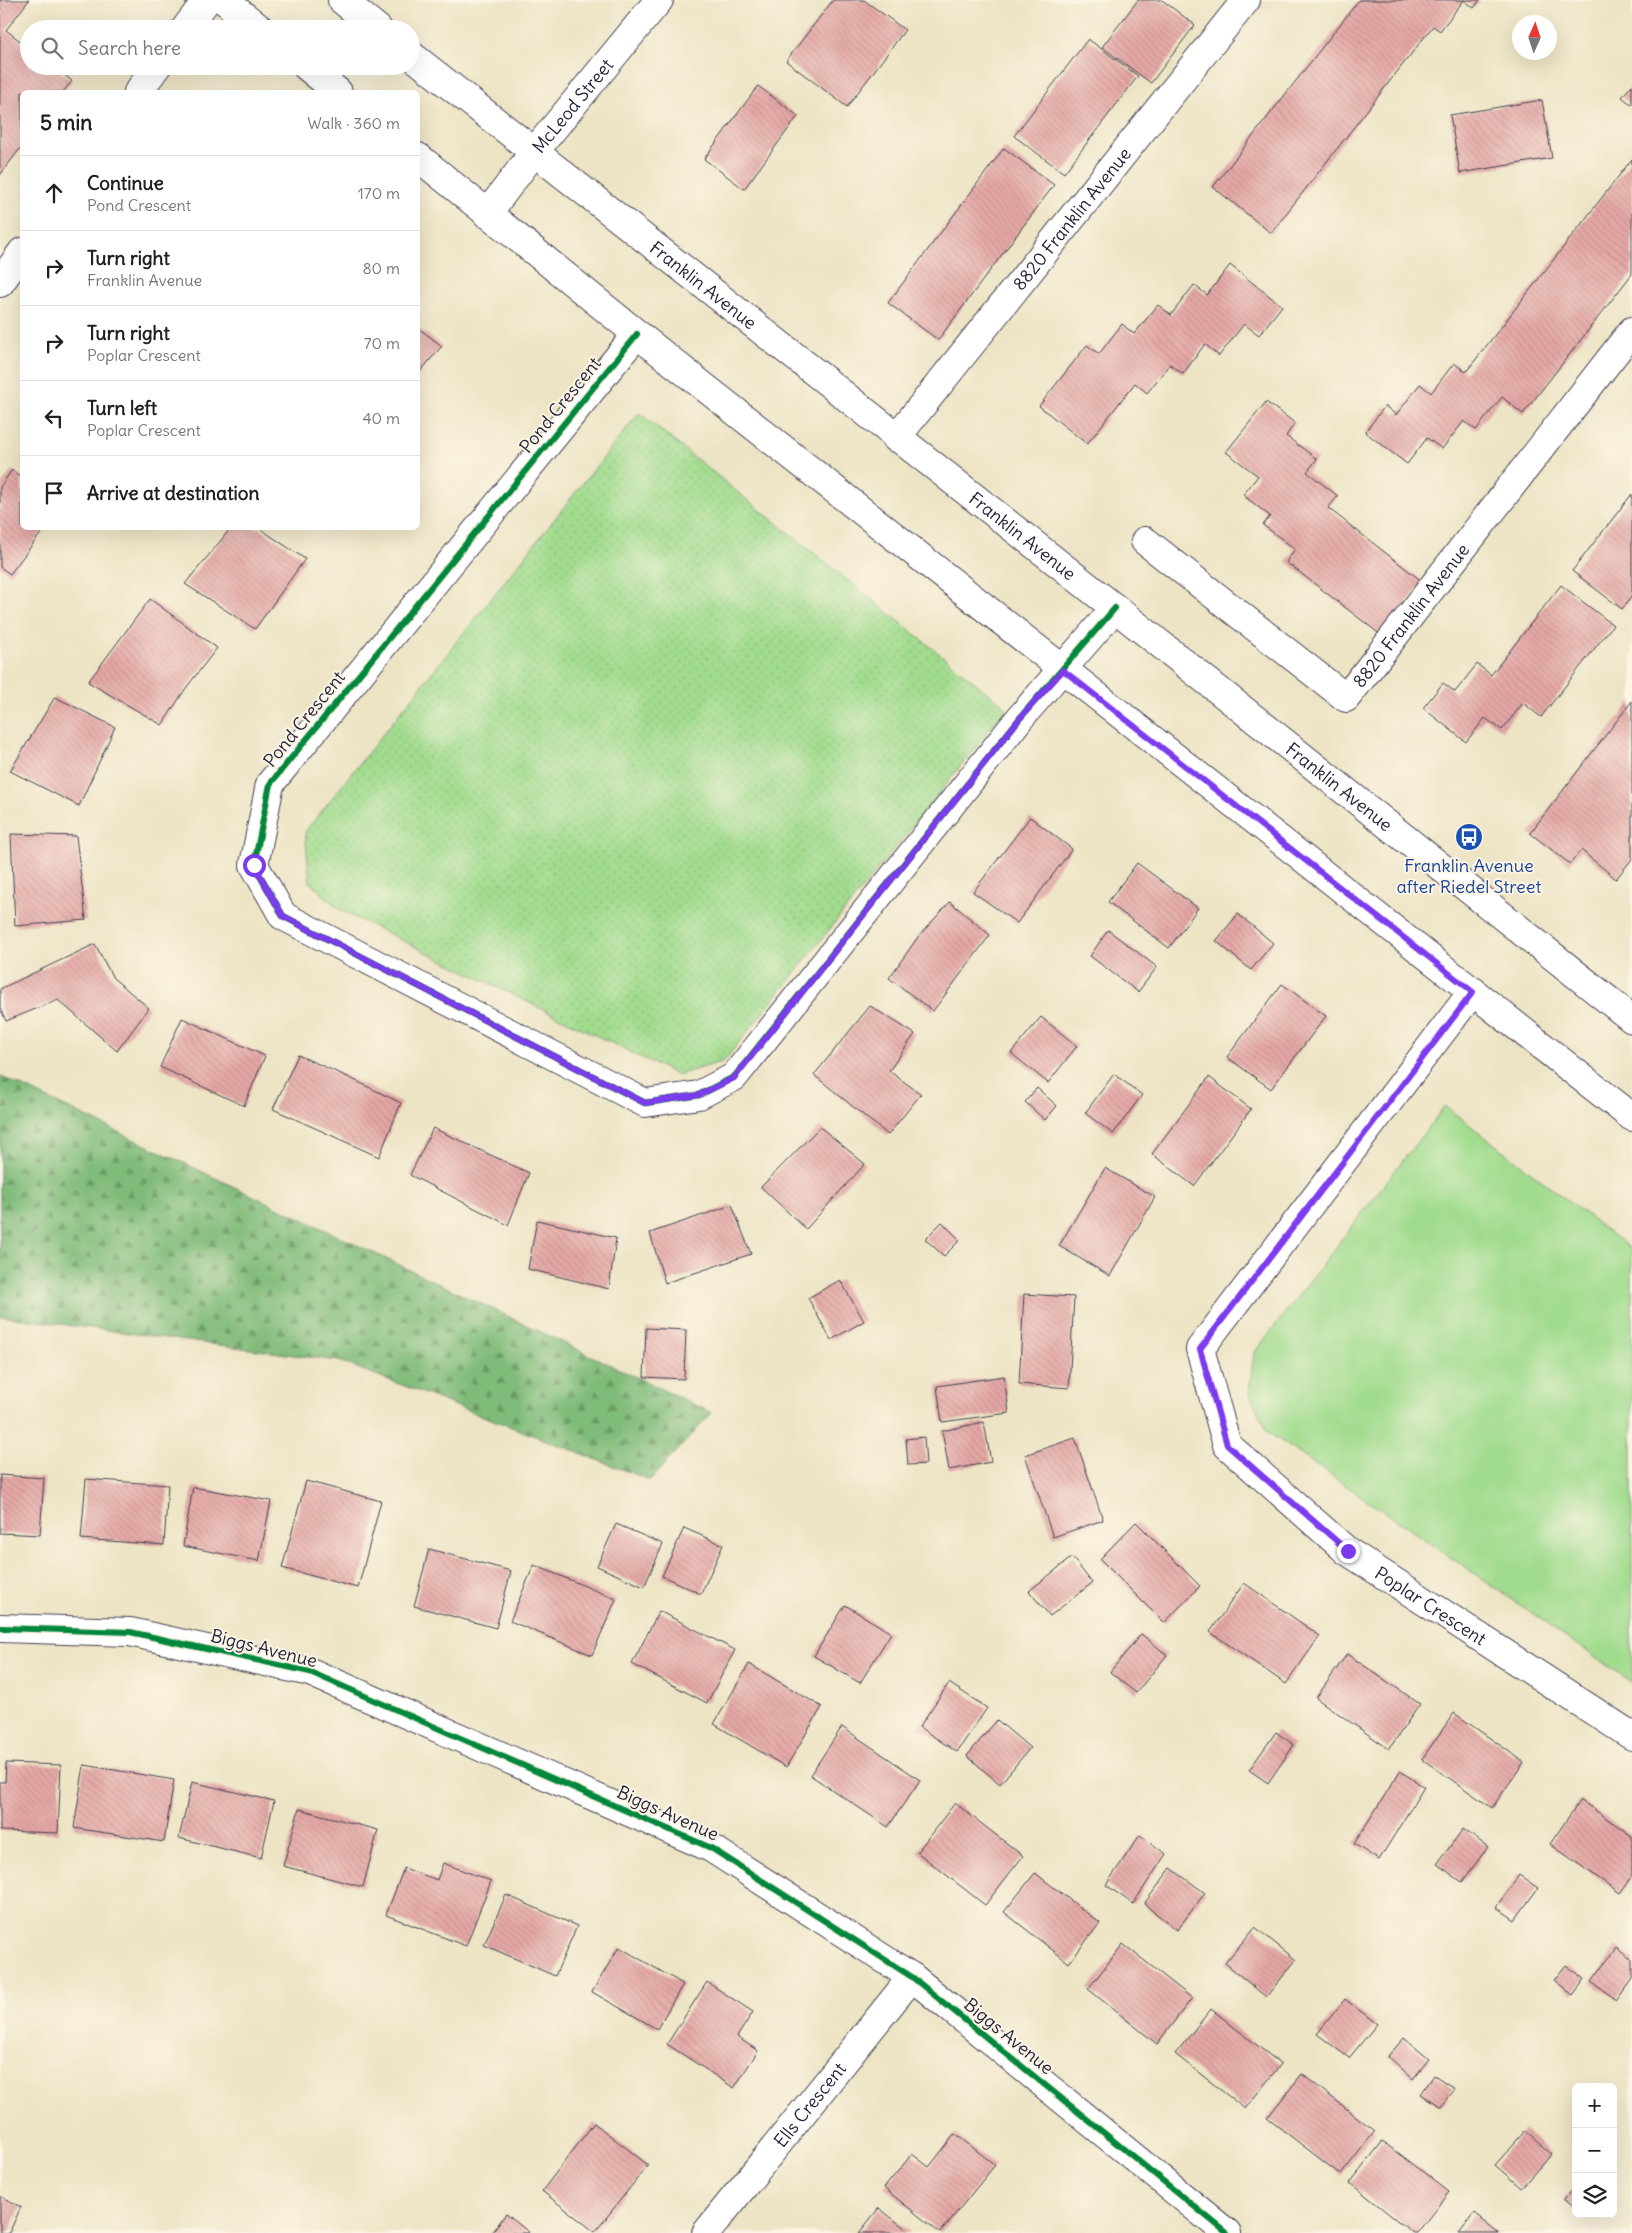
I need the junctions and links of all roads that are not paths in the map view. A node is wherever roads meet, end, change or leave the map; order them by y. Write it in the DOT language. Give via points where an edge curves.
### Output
graph roads {
  1 [pos="207,0"];
  2 [pos="224,0"];
  3 [pos="342,0"];
  4 [pos="659,0"];
  5 [pos="1246,0"];
  6 [pos="192,20"];
  7 [pos="249,20"];
  8 [pos="367,20"];
  9 [pos="420,62"];
  10 [pos="151,75"];
  11 [pos="317,75"];
  12 [pos="140,90"];
  13 [pos="336,90"];
  14 [pos="534,152"];
  15 [pos="420,159"];
  16 [pos="487,214"];
  17 [pos="20,255"];
  18 [pos="0,283"];
  19 [pos="1632,331"];
  20 [pos="637,334"];
  21 [pos="896,438"];
  22 [pos="1145,541"];
  23 [pos="1115,608"];
  24 [pos="1063,670"];
  25 [pos="1473,992"];
  26 [pos="1632,1019"];
  27 [pos="1632,1117"];
  28 [pos="0,1628"];
  29 [pos="1632,1736"];
  30 [pos="912,1977"];
  31 [pos="706,2233"];
  32 [pos="1227,2233"];
  1 -- 6 [label="street"];
  2 -- 7 [label="street"];
  3 -- 8 [label="street"];
  4 -- 14 [label="street, McLeod Street"];
  5 -- 21 [label="street, 8820 Franklin Avenue"];
  9 -- 14 [label="street, Franklin Avenue"];
  10 -- 12 [label="street"];
  11 -- 13 [label="street"];
  14 -- 16 [label="street, McLeod Street"];
  14 -- 21 [label="street, Franklin Avenue"];
  15 -- 16 [label="street"];
  16 -- 20 [label="street"];
  17 -- 18 [label="street"];
  19 -- 22 [label="street, 8820 Franklin Avenue" via="1346,698"];
  20 -- 24 [label="street"];
  20 -- 24 [label="street, Pond Crescent" via="270,784 254,865 283,916 645,1103 699,1095 734,1078 1014,726"];
  21 -- 23 [label="street, Franklin Avenue"];
  23 -- 24 [label="street, Pond Crescent"];
  23 -- 26 [label="street, Franklin Avenue"];
  24 -- 25 [label="street"];
  25 -- 27 [label="street"];
  25 -- 29 [label="street, Poplar Crescent" via="1200,1349 1227,1445 1348,1551"];
  28 -- 30 [label="street, Biggs Avenue" via="130,1632 310,1672 711,1848"];
  30 -- 31 [label="street, Ells Crescent"];
  30 -- 32 [label="street, Biggs Avenue"];
}
